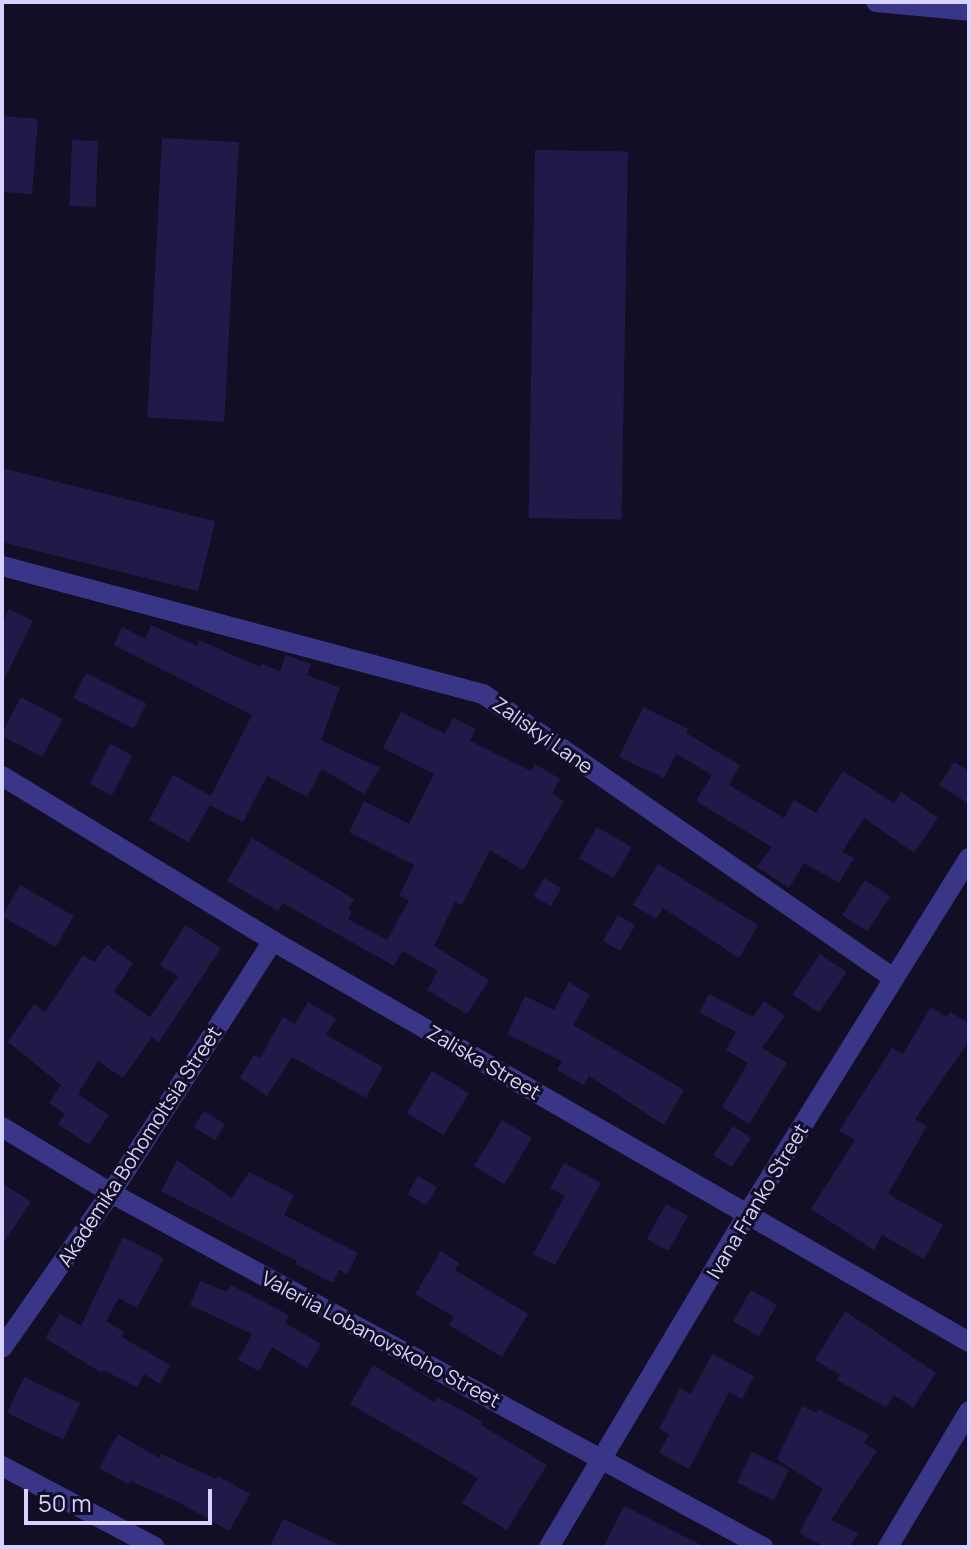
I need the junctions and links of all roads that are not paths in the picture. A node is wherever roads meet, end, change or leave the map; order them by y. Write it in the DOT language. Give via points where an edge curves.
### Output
graph roads {
  1 [pos="876,2"];
  2 [pos="969,11"];
  3 [pos="2,566"];
  4 [pos="2,776"];
  5 [pos="969,858"];
  6 [pos="273,941"];
  7 [pos="893,978"];
  8 [pos="2,1127"];
  9 [pos="111,1193"];
  10 [pos="748,1213"];
  11 [pos="969,1342"];
  12 [pos="2,1348"];
  13 [pos="969,1411"];
  14 [pos="603,1459"];
  15 [pos="2,1466"];
  16 [pos="155,1547"];
  17 [pos="549,1547"];
  18 [pos="763,1547"];
  19 [pos="888,1547"];
  1 -- 2 [label="street"];
  3 -- 7 [label="street, Zaliskyi Lane" via="483,694"];
  4 -- 6 [label="street, Zaliska Street"];
  5 -- 7 [label="street, Ivana Franko Street"];
  6 -- 9 [label="street, Akademika Bohomoltsia Street"];
  6 -- 10 [label="street, Zaliska Street"];
  7 -- 10 [label="street, Ivana Franko Street"];
  8 -- 9 [label="street, Valeriia Lobanovskoho Street"];
  9 -- 12 [label="street, Akademika Bohomoltsia Street"];
  9 -- 14 [label="street, Valeriia Lobanovskoho Street"];
  10 -- 11 [label="street, Zaliska Street"];
  10 -- 14 [label="street, Ivana Franko Street"];
  13 -- 19 [label="street"];
  14 -- 17 [label="street, Ivana Franko Street"];
  14 -- 18 [label="street, Valeriia Lobanovskoho Street"];
  15 -- 16 [label="street"];
}
